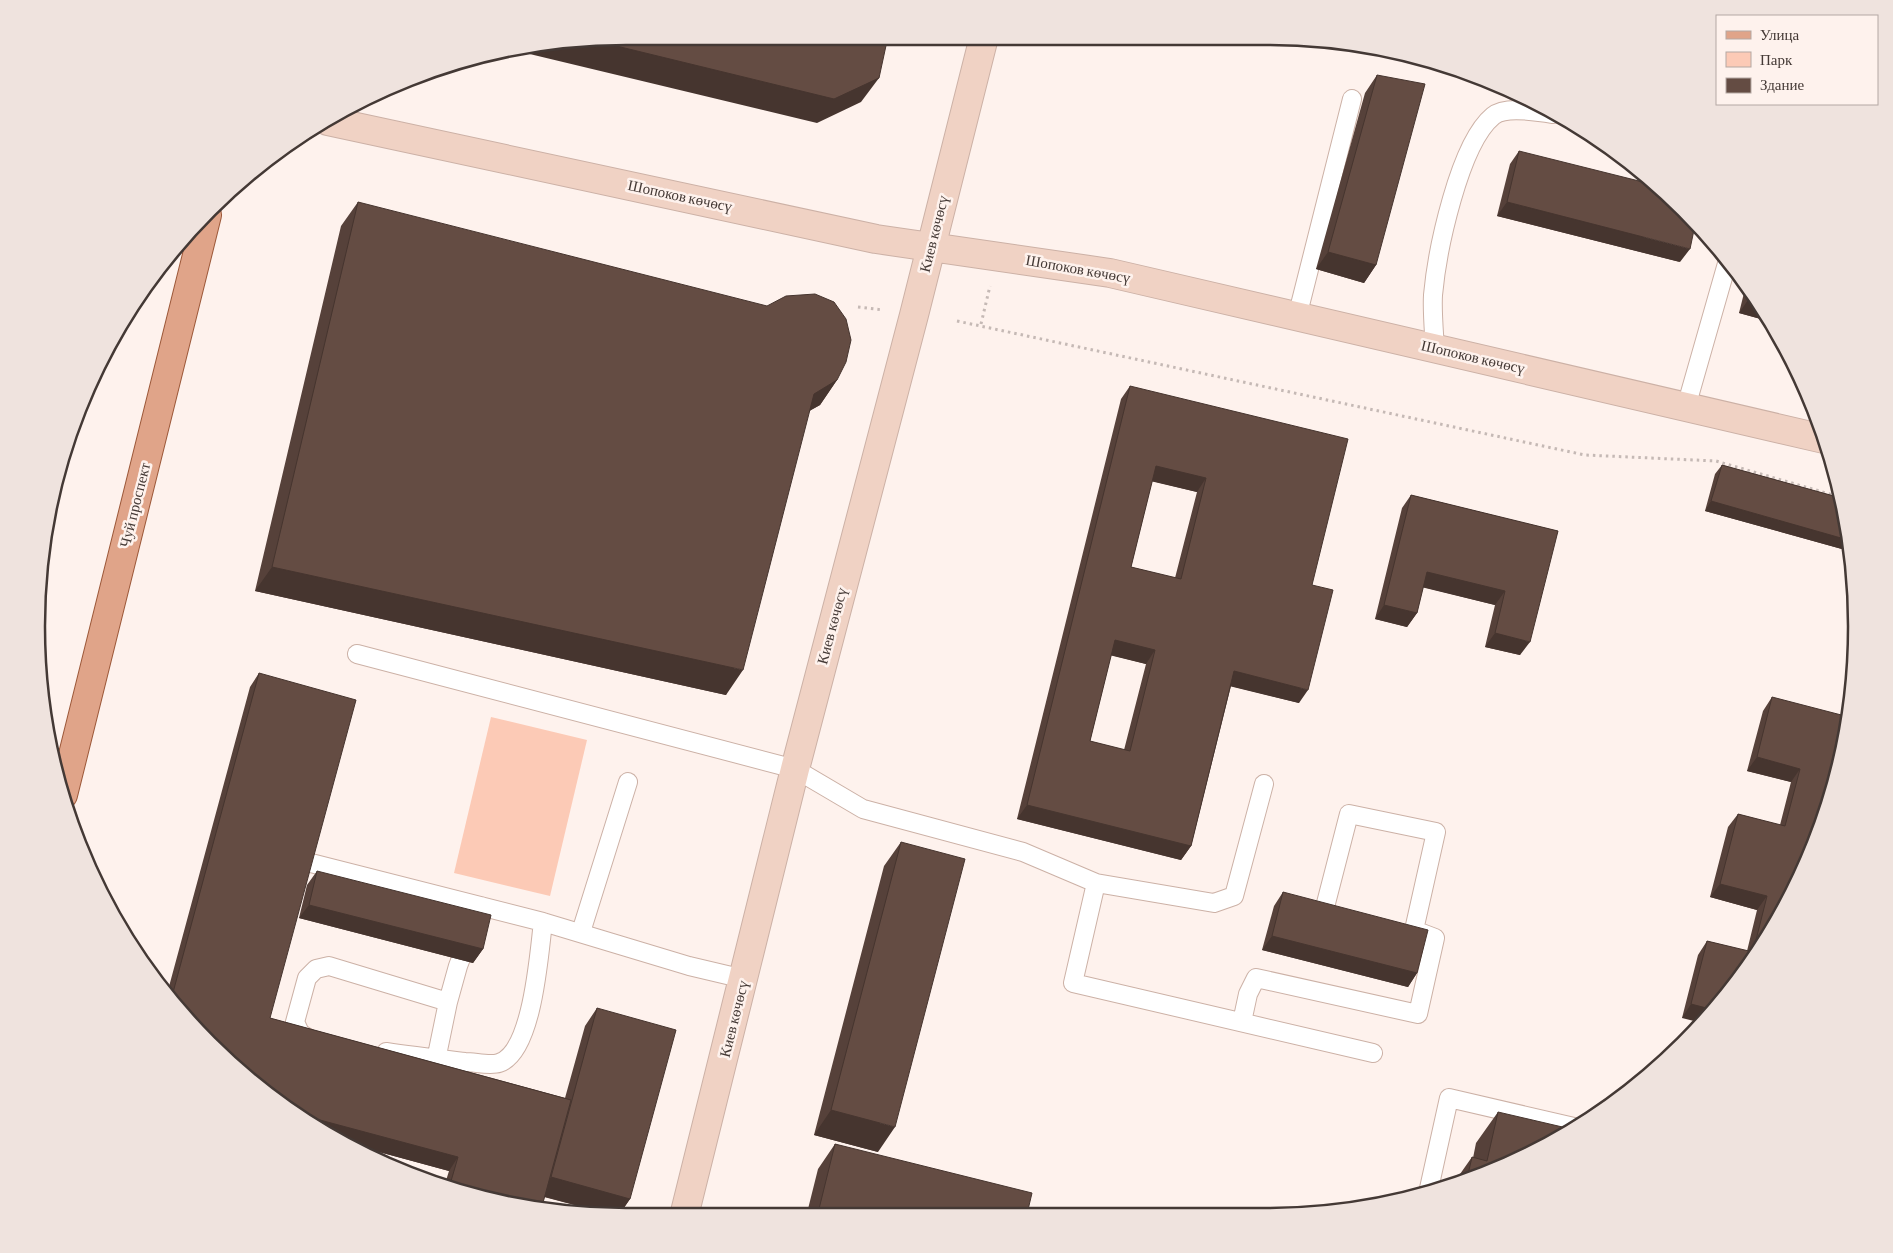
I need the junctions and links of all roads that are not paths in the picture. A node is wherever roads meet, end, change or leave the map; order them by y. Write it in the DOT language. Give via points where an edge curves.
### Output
graph roads {
  1 [pos="982,45"];
  2 [pos="1352,99"];
  3 [pos="1538,112"];
  4 [pos="335,124"];
  5 [pos="204,227"];
  6 [pos="931,245"];
  7 [pos="1725,270"];
  8 [pos="1297,316"];
  9 [pos="1435,349"];
  10 [pos="1686,407"];
  11 [pos="1816,437"];
  12 [pos="358,654"];
  13 [pos="795,768"];
  14 [pos="66,781"];
  15 [pos="628,782"];
  16 [pos="1264,784"];
  17 [pos="306,862"];
  18 [pos="1096,882"];
  19 [pos="481,906"];
  20 [pos="1325,907"];
  21 [pos="543,922"];
  22 [pos="581,932"];
  23 [pos="744,979"];
  24 [pos="448,1002"];
  25 [pos="1242,1022"];
  26 [pos="329,1043"];
  27 [pos="368,1049"];
  28 [pos="1373,1053"];
  29 [pos="436,1060"];
  30 [pos="1565,1125"];
  31 [pos="1430,1184"];
  32 [pos="686,1208"];
  1 -- 6 [label="street, Киев көчөсү"];
  2 -- 8 [label="lane"];
  3 -- 9 [label="lane" via="1513,110 1494,115 1474,140 1461,168 1433,296"];
  4 -- 6 [label="street, Шопоков көчөсү" via="876,239"];
  5 -- 14 [label="main road, Чуй проспект"];
  6 -- 8 [label="street, Шопоков көчөсү" via="1110,273"];
  6 -- 13 [label="street, Киев көчөсү"];
  7 -- 10 [label="lane"];
  8 -- 9 [label="street, Шопоков көчөсү"];
  9 -- 10 [label="street, Шопоков көчөсү"];
  10 -- 11 [label="street, Шопоков көчөсү"];
  12 -- 13 [label="lane"];
  13 -- 18 [label="lane" via="863,809 1023,852"];
  13 -- 23 [label="street, Киев көчөсү"];
  15 -- 22 [label="lane"];
  16 -- 18 [label="lane" via="1234,896 1214,903"];
  17 -- 19 [label="lane"];
  18 -- 25 [label="lane" via="1073,983"];
  19 -- 21 [label="lane"];
  19 -- 24 [label="lane"];
  20 -- 25 [label="lane" via="1349,814 1436,832 1414,930 1435,938 1418,1014 1256,978 1248,994"];
  21 -- 22 [label="lane"];
  21 -- 29 [label="lane" via="533,1001 519,1046 499,1063"];
  22 -- 23 [label="lane" via="688,966"];
  23 -- 32 [label="street, Киев көчөсү"];
  24 -- 26 [label="lane" via="329,966 316,969 307,978 295,1022 300,1033 310,1040"];
  24 -- 29 [label="lane"];
  25 -- 28 [label="lane"];
  27 -- 29 [label="lane"];
  30 -- 31 [label="lane" via="1449,1098"];
}
